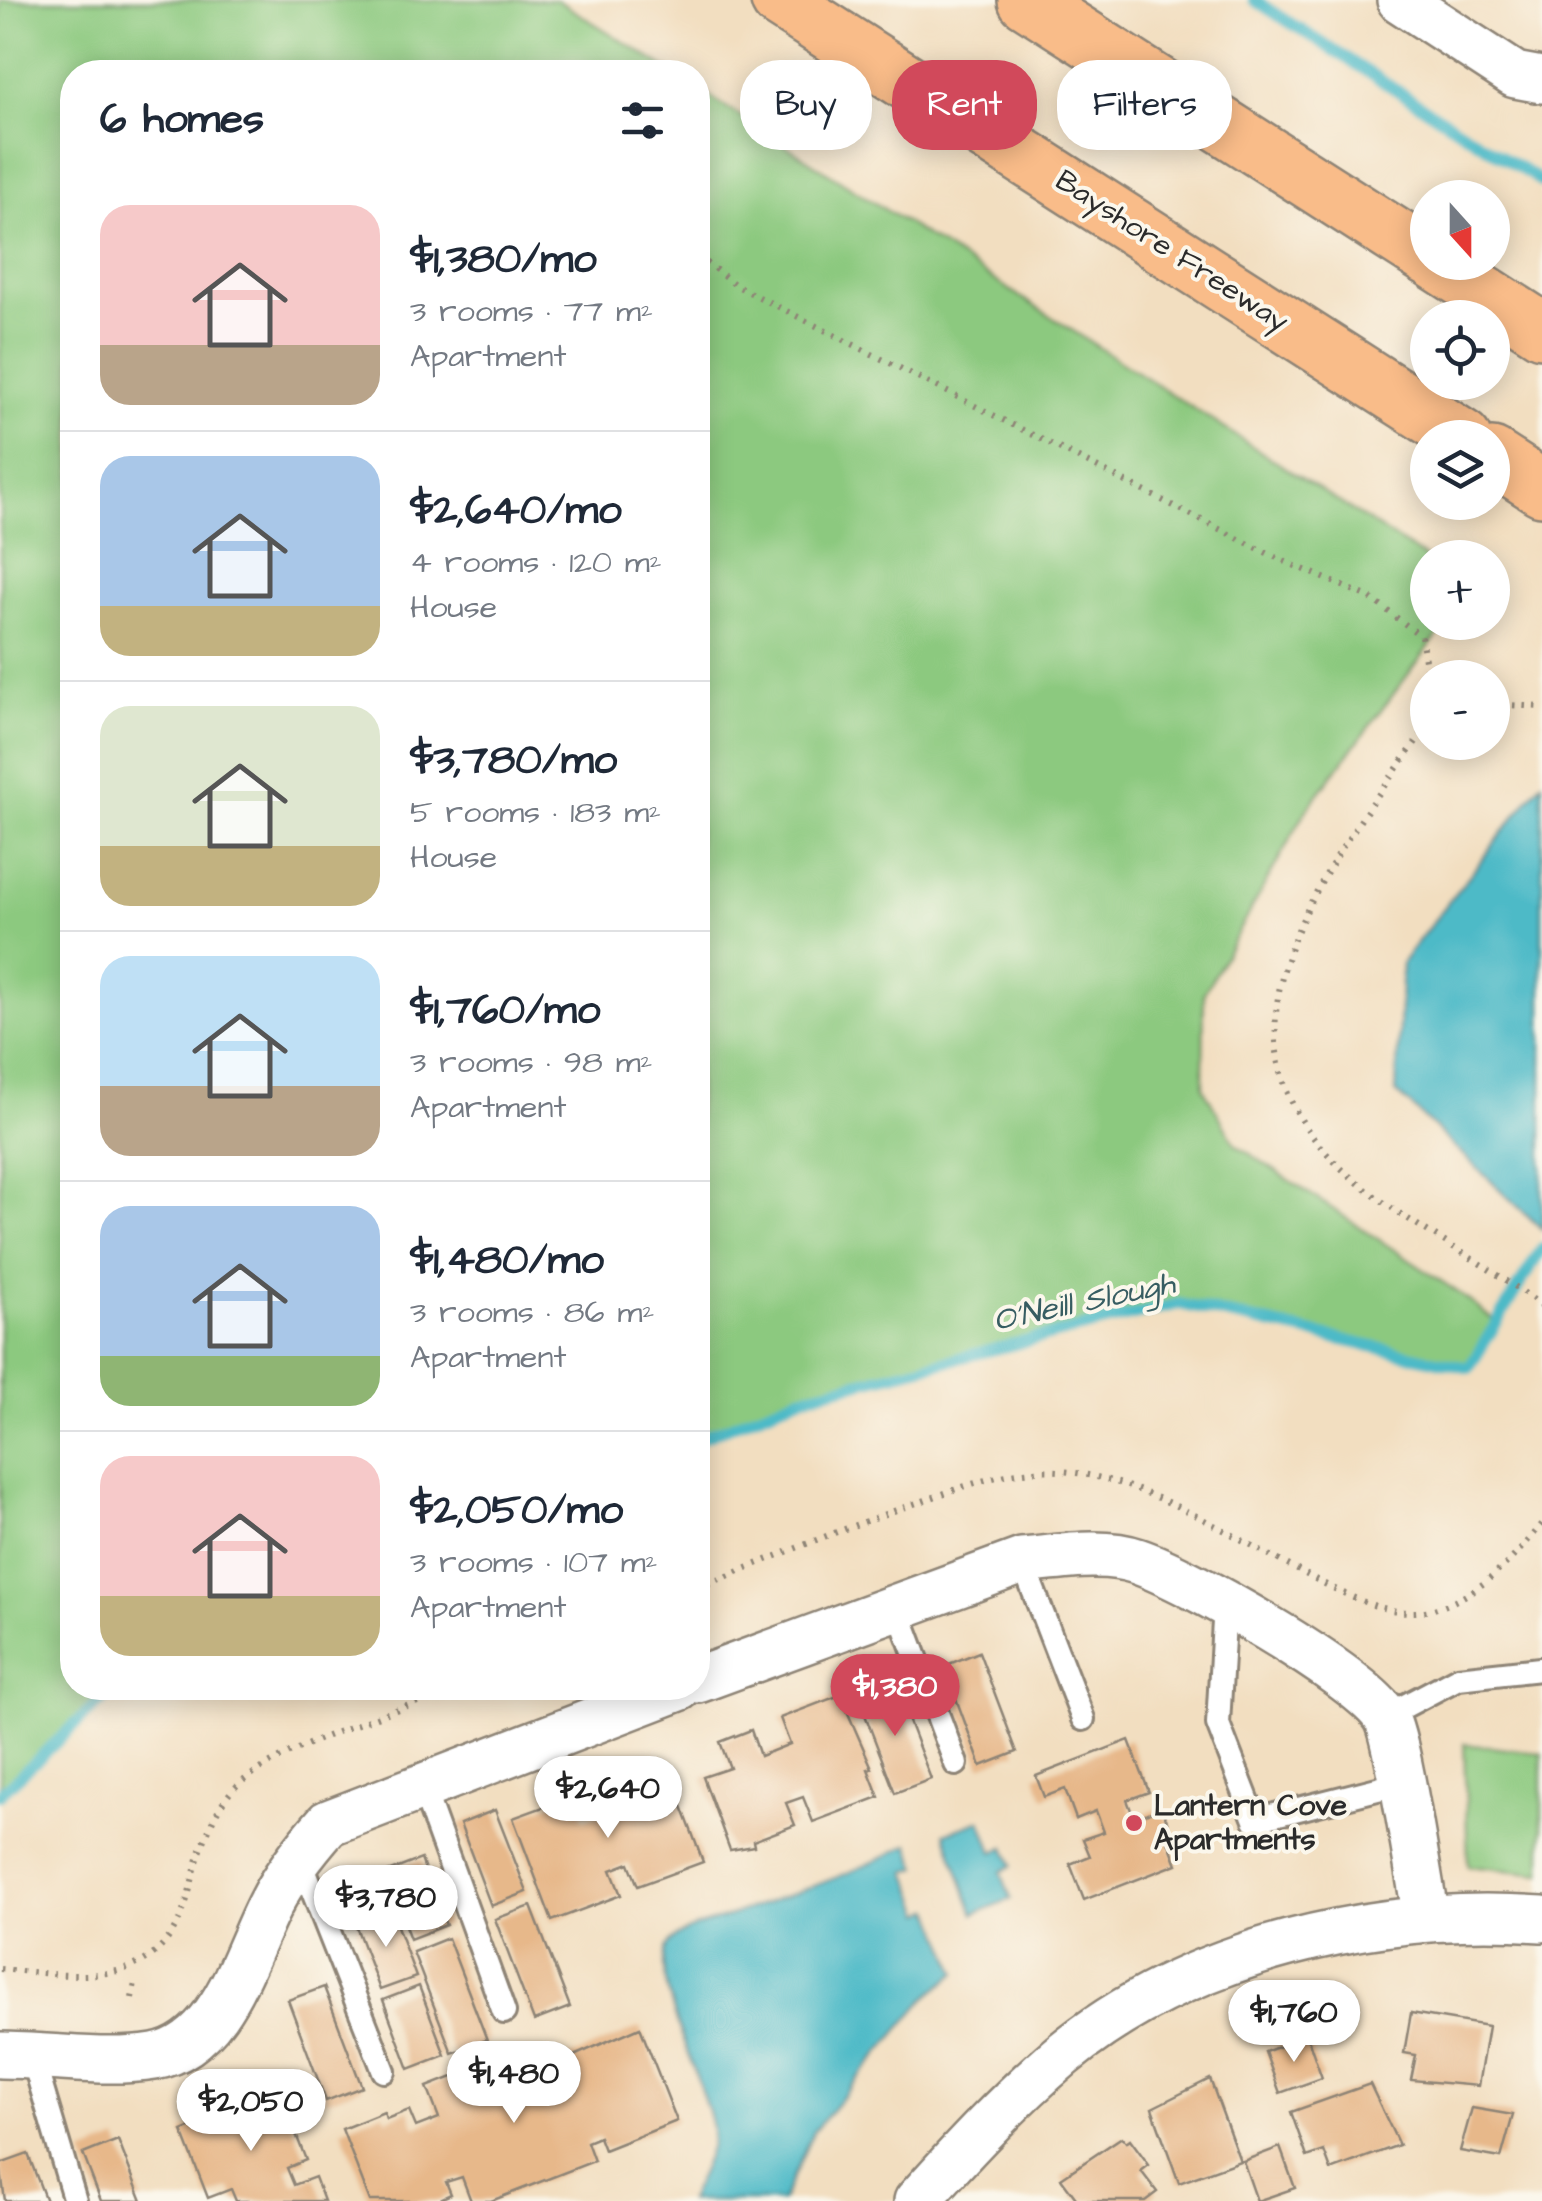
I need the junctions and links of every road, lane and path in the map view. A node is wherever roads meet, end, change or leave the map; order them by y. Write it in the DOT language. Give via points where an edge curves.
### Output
graph roads {
  1 [pos="780,0"];
  2 [pos="1026,0"];
  3 [pos="1400,0"];
  4 [pos="1542,80"];
  5 [pos="1410,245"];
  6 [pos="710,264"];
  7 [pos="1464,280"];
  8 [pos="1542,330"];
  9 [pos="1435,420"];
  10 [pos="1510,468"];
  11 [pos="1542,488"];
  12 [pos="1425,660"];
  13 [pos="1510,705"];
  14 [pos="1542,707"];
  15 [pos="1410,750"];
  16 [pos="1539,1304"];
  17 [pos="1022,1560"];
  18 [pos="896,1604"];
  19 [pos="1225,1604"];
  20 [pos="1540,1669"];
  21 [pos="710,1675"];
  22 [pos="425,1700"];
  23 [pos="648,1700"];
  24 [pos="1386,1716"];
  25 [pos="1083,1719"];
  26 [pos="956,1764"];
  27 [pos="1401,1784"];
  28 [pos="422,1786"];
  29 [pos="298,1856"];
  30 [pos="1426,1916"];
  31 [pos="1542,1919"];
  32 [pos="0,1969"];
  33 [pos="135,1983"];
  34 [pos="132,1998"];
  35 [pos="504,2012"];
  36 [pos="16,2055"];
  37 [pos="384,2071"];
  38 [pos="74,2201"];
  39 [pos="918,2201"];
  1 -- 9 [label="highway, Bayshore Freeway"];
  2 -- 5 [label="highway"];
  3 -- 4 [label="street" via="1515,75"];
  6 -- 12 [label="path" via="754,295 1279,560 1368,597 1421,636"];
  7 -- 8 [label="highway"];
  10 -- 11 [label="highway"];
  13 -- 14 [label="path"];
  15 -- 16 [label="path" via="1292,936 1277,991 1276,1043 1286,1086 1300,1120 1359,1183"];
  17 -- 18 [label="street"];
  17 -- 19 [label="street" via="1134,1560"];
  17 -- 25 [label="lane"];
  18 -- 21 [label="street"];
  18 -- 26 [label="lane"];
  19 -- 24 [label="street" via="1338,1674"];
  19 -- 27 [label="lane" via="1218,1724 1256,1820"];
  20 -- 24 [label="lane" via="1458,1678"];
  22 -- 32 [label="path" via="267,1764 236,1786 214,1816 177,1926 135,1966 102,1976"];
  23 -- 28 [label="street"];
  24 -- 27 [label="street"];
  27 -- 30 [label="street"];
  28 -- 29 [label="street" via="328,1822"];
  28 -- 35 [label="lane"];
  29 -- 36 [label="street" via="212,2018 188,2043 158,2056 122,2060"];
  29 -- 37 [label="lane"];
  30 -- 31 [label="street"];
  30 -- 39 [label="street" via="1280,1946 1128,2011 1064,2054"];
  33 -- 34 [label="path"];
  36 -- 38 [label="lane"];
}
